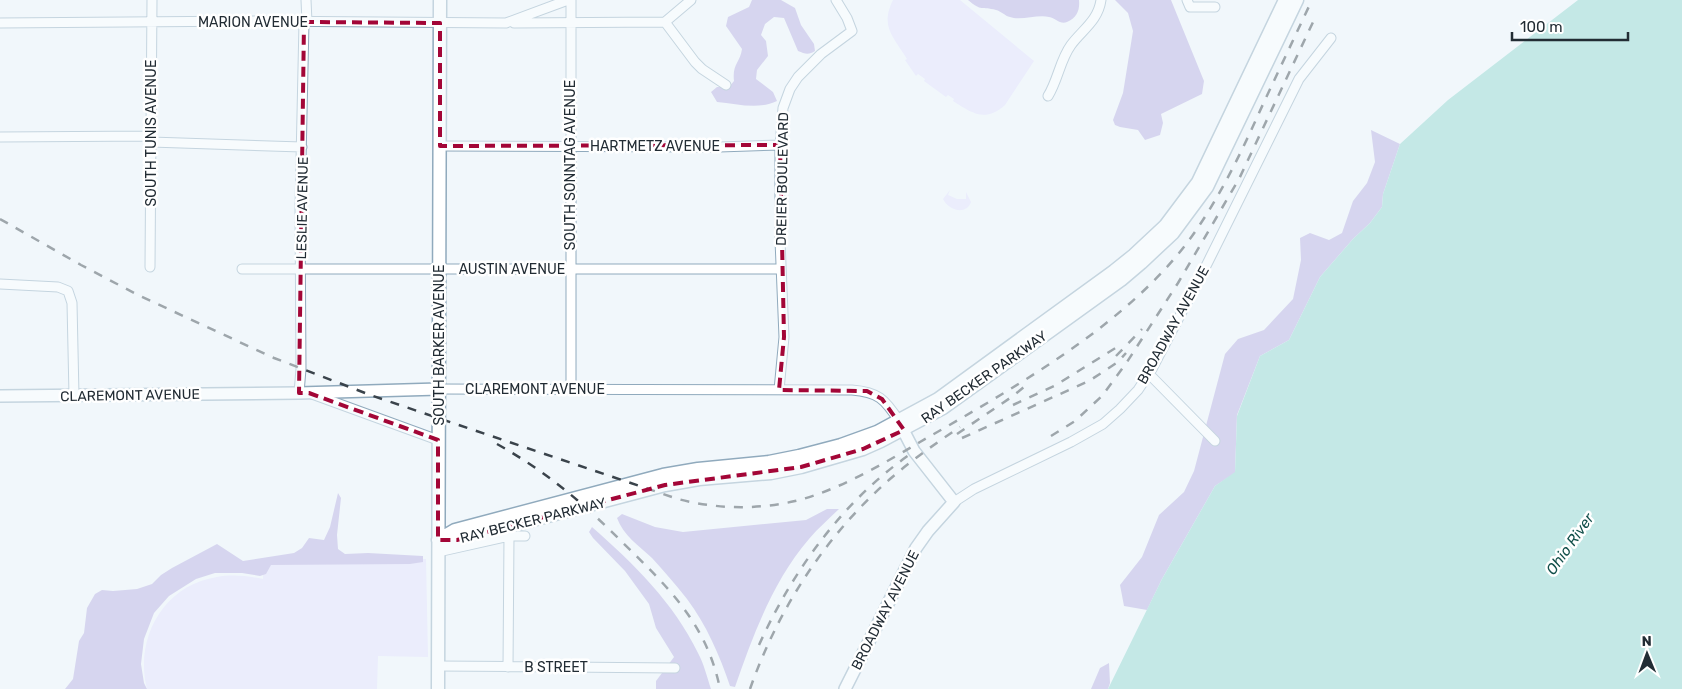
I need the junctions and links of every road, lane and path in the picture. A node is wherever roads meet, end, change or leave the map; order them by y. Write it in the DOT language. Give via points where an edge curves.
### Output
graph roads {
  1 [pos="152,0"];
  2 [pos="306,0"];
  3 [pos="440,0"];
  4 [pos="569,0"];
  5 [pos="691,0"];
  6 [pos="836,0"];
  7 [pos="1101,0"];
  8 [pos="1187,0"];
  9 [pos="1285,0"];
  10 [pos="1297,0"];
  11 [pos="1215,7"];
  12 [pos="150,22"];
  13 [pos="305,22"];
  14 [pos="570,22"];
  15 [pos="665,22"];
  16 [pos="0,23"];
  17 [pos="440,23"];
  18 [pos="506,23"];
  19 [pos="1331,38"];
  20 [pos="726,85"];
  21 [pos="1048,96"];
  22 [pos="0,137"];
  23 [pos="151,139"];
  24 [pos="780,145"];
  25 [pos="440,146"];
  26 [pos="571,146"];
  27 [pos="302,147"];
  28 [pos="150,267"];
  29 [pos="301,268"];
  30 [pos="439,268"];
  31 [pos="242,269"];
  32 [pos="570,269"];
  33 [pos="781,269"];
  34 [pos="0,284"];
  35 [pos="1149,374"];
  36 [pos="439,389"];
  37 [pos="571,389"];
  38 [pos="779,390"];
  39 [pos="304,393"];
  40 [pos="0,396"];
  41 [pos="74,396"];
  42 [pos="901,426"];
  43 [pos="438,440"];
  44 [pos="1215,441"];
  45 [pos="954,502"];
  46 [pos="509,536"];
  47 [pos="525,536"];
  48 [pos="438,546"];
  49 [pos="438,666"];
  50 [pos="508,667"];
  51 [pos="675,668"];
  52 [pos="438,689"];
  53 [pos="845,689"];
  1 -- 12 [label="street, SOUTH TUNIS AVENUE"];
  2 -- 13 [label="street, LESLIE AVENUE"];
  3 -- 17 [label="main road, SOUTH BARKER AVENUE"];
  4 -- 14 [label="street, SOUTH SONNTAG AVENUE"];
  4 -- 18 [label="street, MARION AVENUE"];
  5 -- 15 [label="street"];
  6 -- 24 [label="street, DREIER BOULEVARD" via="852,31 808,67 790,89 783,108"];
  7 -- 21 [label="street" via="1094,20 1064,56"];
  8 -- 11 [label="street" via="1190,7"];
  9 -- 42 [label="main road, RAY BECKER PARKWAY" via="1208,164 1189,196 1165,226 1134,255"];
  10 -- 42 [label="main road, RAY BECKER PARKWAY" via="1217,169 1198,202 1173,233 1134,269 943,408"];
  12 -- 13 [label="street, MARION AVENUE"];
  12 -- 16 [label="street, MARION AVENUE"];
  12 -- 23 [label="street, SOUTH TUNIS AVENUE"];
  13 -- 17 [label="street, MARION AVENUE"];
  13 -- 27 [label="street, LESLIE AVENUE"];
  14 -- 15 [label="street, MARION AVENUE"];
  14 -- 18 [label="street, MARION AVENUE"];
  14 -- 26 [label="street, SOUTH SONNTAG AVENUE"];
  15 -- 20 [label="street" via="695,62"];
  17 -- 18 [label="street, MARION AVENUE"];
  17 -- 25 [label="main road, SOUTH BARKER AVENUE"];
  19 -- 35 [label="street, BROADWAY AVENUE" via="1299,79"];
  22 -- 23 [label="street"];
  23 -- 27 [label="street"];
  23 -- 28 [label="street, SOUTH TUNIS AVENUE"];
  24 -- 26 [label="street, HARTMETZ AVENUE"];
  24 -- 33 [label="street, DREIER BOULEVARD"];
  25 -- 26 [label="street, HARTMETZ AVENUE"];
  25 -- 30 [label="main road, SOUTH BARKER AVENUE"];
  26 -- 32 [label="street, SOUTH SONNTAG AVENUE"];
  27 -- 29 [label="street, LESLIE AVENUE"];
  29 -- 30 [label="street, AUSTIN AVENUE"];
  29 -- 31 [label="street, AUSTIN AVENUE"];
  29 -- 39 [label="street, LESLIE AVENUE"];
  30 -- 32 [label="street, AUSTIN AVENUE"];
  30 -- 36 [label="main road, SOUTH BARKER AVENUE"];
  32 -- 33 [label="street, AUSTIN AVENUE"];
  32 -- 37 [label="street, SOUTH SONNTAG AVENUE"];
  33 -- 38 [label="street, DREIER BOULEVARD" via="784,337"];
  34 -- 41 [label="street" via="68,290 72,303"];
  35 -- 44 [label="street"];
  35 -- 45 [label="street, BROADWAY AVENUE" via="1131,398 1103,424"];
  36 -- 37 [label="street, CLAREMONT AVENUE"];
  36 -- 39 [label="street, CLAREMONT AVENUE"];
  36 -- 43 [label="main road, SOUTH BARKER AVENUE"];
  37 -- 38 [label="street, CLAREMONT AVENUE"];
  38 -- 42 [label="street, CLAREMONT AVENUE" via="867,391 882,399"];
  39 -- 41 [label="street, CLAREMONT AVENUE"];
  39 -- 43 [label="street"];
  40 -- 41 [label="street, CLAREMONT AVENUE"];
  42 -- 45 [label="street, CLAREMONT AVENUE" via="914,451"];
  42 -- 48 [label="main road, RAY BECKER PARKWAY" via="863,449 801,467 665,485"];
  43 -- 48 [label="main road, SOUTH BARKER AVENUE"];
  45 -- 53 [label="street, BROADWAY AVENUE" via="912,554"];
  46 -- 47 [label="street"];
  46 -- 48 [label="street"];
  46 -- 50 [label="street"];
  48 -- 49 [label="main road, SOUTH BARKER AVENUE"];
  49 -- 50 [label="street, B STREET"];
  49 -- 52 [label="main road, SOUTH BARKER AVENUE"];
  50 -- 51 [label="street, B STREET"];
}
